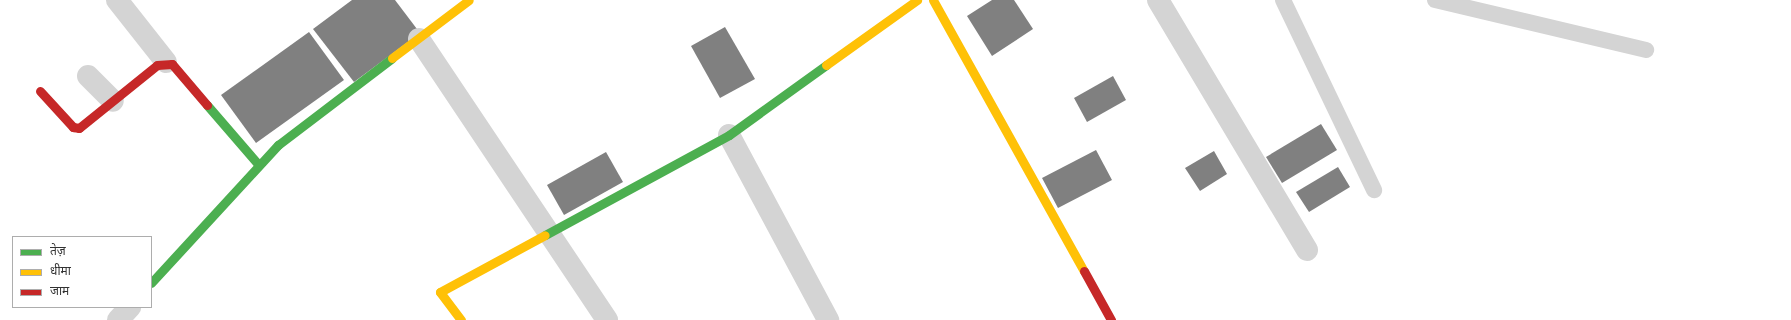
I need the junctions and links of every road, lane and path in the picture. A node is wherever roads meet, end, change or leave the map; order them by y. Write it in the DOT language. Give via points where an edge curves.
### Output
graph roads {
  1 [pos="117,0"];
  2 [pos="469,0"];
  3 [pos="917,0"];
  4 [pos="933,0"];
  5 [pos="1158,0"];
  6 [pos="1283,0"];
  7 [pos="1435,0"];
  8 [pos="419,39"];
  9 [pos="1646,50"];
  10 [pos="166,62"];
  11 [pos="88,76"];
  12 [pos="40,91"];
  13 [pos="113,101"];
  14 [pos="729,135"];
  15 [pos="258,164"];
  16 [pos="1374,190"];
  17 [pos="549,231"];
  18 [pos="1307,250"];
  19 [pos="152,282"];
  20 [pos="129,308"];
  21 [pos="118,320"];
  22 [pos="461,320"];
  23 [pos="607,320"];
  24 [pos="828,320"];
  25 [pos="1111,320"];
  1 -- 10 [label="street"];
  2 -- 8 [label="street"];
  3 -- 14 [label="street"];
  4 -- 25 [label="street"];
  5 -- 18 [label="street"];
  6 -- 16 [label="lane"];
  7 -- 9 [label="lane"];
  8 -- 15 [label="street"];
  8 -- 17 [label="street"];
  10 -- 13 [label="street" via="157,65"];
  10 -- 15 [label="street" via="177,68"];
  11 -- 13 [label="street"];
  12 -- 13 [label="street" via="73,127 79,128"];
  14 -- 17 [label="street"];
  14 -- 24 [label="street"];
  15 -- 19 [label="street"];
  17 -- 22 [label="street" via="440,292"];
  17 -- 23 [label="street"];
  20 -- 21 [label="street"];
}
